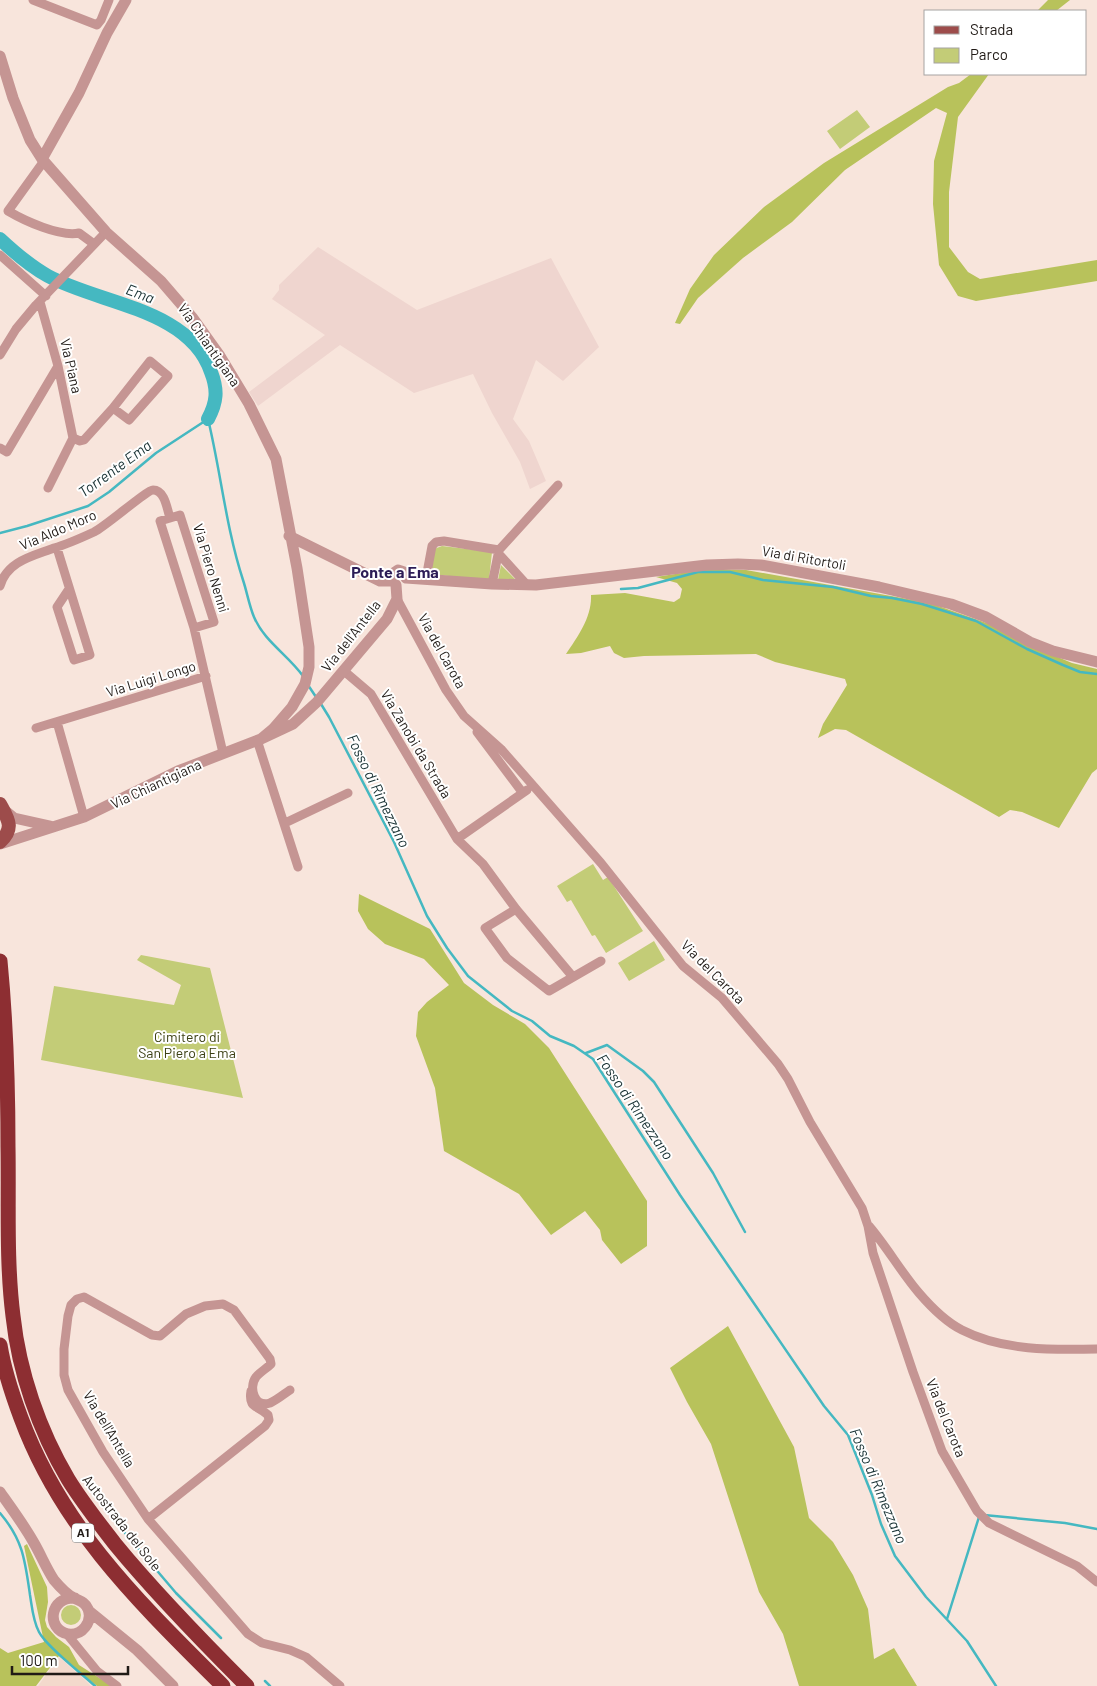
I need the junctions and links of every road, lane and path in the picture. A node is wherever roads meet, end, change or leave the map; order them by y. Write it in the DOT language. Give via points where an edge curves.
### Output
graph roads {
  1 [pos="33,0"];
  2 [pos="110,0"];
  3 [pos="126,0"];
  4 [pos="0,56"];
  5 [pos="43,160"];
  6 [pos="106,232"];
  7 [pos="94,244"];
  8 [pos="0,255"];
  9 [pos="43,299"];
  10 [pos="0,355"];
  11 [pos="58,366"];
  12 [pos="113,408"];
  13 [pos="73,438"];
  14 [pos="0,448"];
  15 [pos="558,485"];
  16 [pos="48,488"];
  17 [pos="170,518"];
  18 [pos="289,536"];
  19 [pos="57,548"];
  20 [pos="499,551"];
  21 [pos="426,578"];
  22 [pos="394,583"];
  23 [pos="492,584"];
  24 [pos="527,585"];
  25 [pos="0,586"];
  26 [pos="69,589"];
  27 [pos="397,598"];
  28 [pos="194,628"];
  29 [pos="1097,662"];
  30 [pos="344,671"];
  31 [pos="206,676"];
  32 [pos="319,700"];
  33 [pos="464,716"];
  34 [pos="57,722"];
  35 [pos="36,728"];
  36 [pos="259,739"];
  37 [pos="223,753"];
  38 [pos="534,787"];
  39 [pos="522,792"];
  40 [pos="348,794"];
  41 [pos="1,805"];
  42 [pos="84,817"];
  43 [pos="285,823"];
  44 [pos="55,826"];
  45 [pos="457,839"];
  46 [pos="0,843"];
  47 [pos="298,867"];
  48 [pos="516,909"];
  49 [pos="0,961"];
  50 [pos="601,961"];
  51 [pos="573,977"];
  52 [pos="868,1226"];
  53 [pos="0,1345"];
  54 [pos="1097,1349"];
  55 [pos="290,1390"];
  56 [pos="251,1391"];
  57 [pos="0,1492"];
  58 [pos="148,1519"];
  59 [pos="47,1568"];
  60 [pos="1097,1582"];
  61 [pos="74,1598"];
  62 [pos="57,1605"];
  63 [pos="88,1611"];
  64 [pos="85,1627"];
  65 [pos="66,1633"];
  66 [pos="122,1638"];
  67 [pos="85,1658"];
  68 [pos="117,1686"];
  69 [pos="173,1686"];
  70 [pos="223,1686"];
  71 [pos="247,1686"];
  72 [pos="340,1686"];
  1 -- 2 [label="street" via="97,25"];
  3 -- 5 [label="street"];
  4 -- 5 [label="street, Via Chiantigiana" via="30,140"];
  5 -- 6 [label="street, Via Chiantigiana"];
  5 -- 7 [label="street" via="8,211 56,232 79,233"];
  6 -- 7 [label="street"];
  6 -- 18 [label="street, Via Chiantigiana" via="161,281 192,317 249,404 276,459"];
  7 -- 9 [label="street"];
  8 -- 9 [label="street"];
  9 -- 10 [label="street" via="16,329"];
  9 -- 11 [label="street, Via Piana"];
  11 -- 13 [label="street, Via Piana"];
  11 -- 14 [label="street" via="8,452"];
  12 -- 12 [label="street" via="150,361 168,376 129,420"];
  12 -- 13 [label="street" via="84,440"];
  13 -- 16 [label="street"];
  15 -- 20 [label="street"];
  17 -- 19 [label="street, Via Aldo Moro" via="162,495 152,490 105,525"];
  17 -- 28 [label="street" via="160,521"];
  17 -- 28 [label="street, Via Piero Nenni" via="180,515 214,622"];
  18 -- 22 [label="street" via="380,581"];
  18 -- 36 [label="street, Via Chiantigiana" via="297,568 310,667 295,702 273,730"];
  19 -- 25 [label="street, Via Aldo Moro" via="18,562 5,574"];
  19 -- 26 [label="street"];
  20 -- 21 [label="street" via="436,542 432,546"];
  20 -- 23 [label="street"];
  20 -- 24 [label="street"];
  21 -- 22 [label="street, Via di Ritortoli" via="406,578 404,572 398,570 392,574"];
  21 -- 23 [label="street, Via di Ritortoli"];
  22 -- 27 [label="street, Via dell'Antella"];
  23 -- 24 [label="street, Via di Ritortoli"];
  24 -- 29 [label="street, Via di Ritortoli" via="707,565 760,565 951,604 986,617 1053,651"];
  26 -- 26 [label="street" via="57,607 74,660 90,655"];
  27 -- 30 [label="street, Via dell'Antella" via="387,619"];
  27 -- 33 [label="street, Via del Carota" via="446,690"];
  28 -- 31 [label="street"];
  30 -- 32 [label="street, Via dell'Antella"];
  30 -- 45 [label="street, Via Zanobi da Strada" via="371,694"];
  31 -- 34 [label="street, Via Luigi Longo"];
  31 -- 37 [label="street, Via Luigi Longo"];
  32 -- 36 [label="street, Via Chiantigiana" via="287,728"];
  33 -- 38 [label="street, Via del Carota"];
  33 -- 39 [label="street, Via del Carota"];
  34 -- 35 [label="street, Via Luigi Longo"];
  34 -- 42 [label="street"];
  36 -- 37 [label="street, Via Chiantigiana"];
  36 -- 43 [label="street"];
  37 -- 42 [label="street, Via Chiantigiana"];
  38 -- 39 [label="street"];
  38 -- 52 [label="street, Via del Carota" via="601,863 684,966 722,998 778,1064 862,1208"];
  39 -- 45 [label="street"];
  40 -- 43 [label="street"];
  41 -- 44 [label="street, Via Chiantigiana" via="14,818"];
  41 -- 46 [label="main road, Via Chiantigiana" via="9,824 8,833"];
  42 -- 44 [label="street, Via Chiantigiana"];
  43 -- 47 [label="street"];
  44 -- 46 [label="street, Via Chiantigiana"];
  45 -- 48 [label="street, Via Zanobi da Strada" via="483,864"];
  48 -- 51 [label="street, Via Zanobi da Strada"];
  48 -- 51 [label="street" via="485,928 507,958 549,991"];
  49 -- 71 [label="highway, Autostrada del Sole / A1" via="8,1079 9,1263 13,1316 32,1398 68,1478 102,1527 174,1613"];
  50 -- 51 [label="street"];
  52 -- 54 [label="street, Via del Carota" via="920,1295 962,1330 992,1342 1044,1350"];
  52 -- 60 [label="street, Via del Carota" via="873,1253 942,1451 977,1511 989,1523 1077,1566"];
  53 -- 70 [label="highway, A1" via="9,1387 21,1420 58,1496 109,1568"];
  55 -- 56 [label="street" via="264,1404"];
  56 -- 58 [label="street" via="252,1404 268,1415 266,1426"];
  56 -- 58 [label="street, Via dell'Antella" via="256,1376 271,1364 270,1359 234,1310 223,1304 205,1306 186,1314 160,1336 152,1335 84,1298 77,1298 71,1305 64,1349 64,1375 68,1390 103,1452"];
  57 -- 59 [label="street" via="26,1528"];
  58 -- 72 [label="street, Via dell'Antella" via="248,1634 262,1643 306,1657"];
  59 -- 61 [label="street" via="60,1587"];
  59 -- 62 [label="street"];
  61 -- 62 [label="street" via="64,1599"];
  61 -- 63 [label="street"];
  62 -- 65 [label="street" via="54,1621 58,1629"];
  63 -- 64 [label="street"];
  63 -- 66 [label="street"];
  64 -- 65 [label="street" via="76,1634"];
  64 -- 66 [label="street" via="108,1631"];
  64 -- 67 [label="street" via="81,1642"];
  65 -- 67 [label="street"];
  66 -- 69 [label="street"];
  67 -- 68 [label="street"];
}
